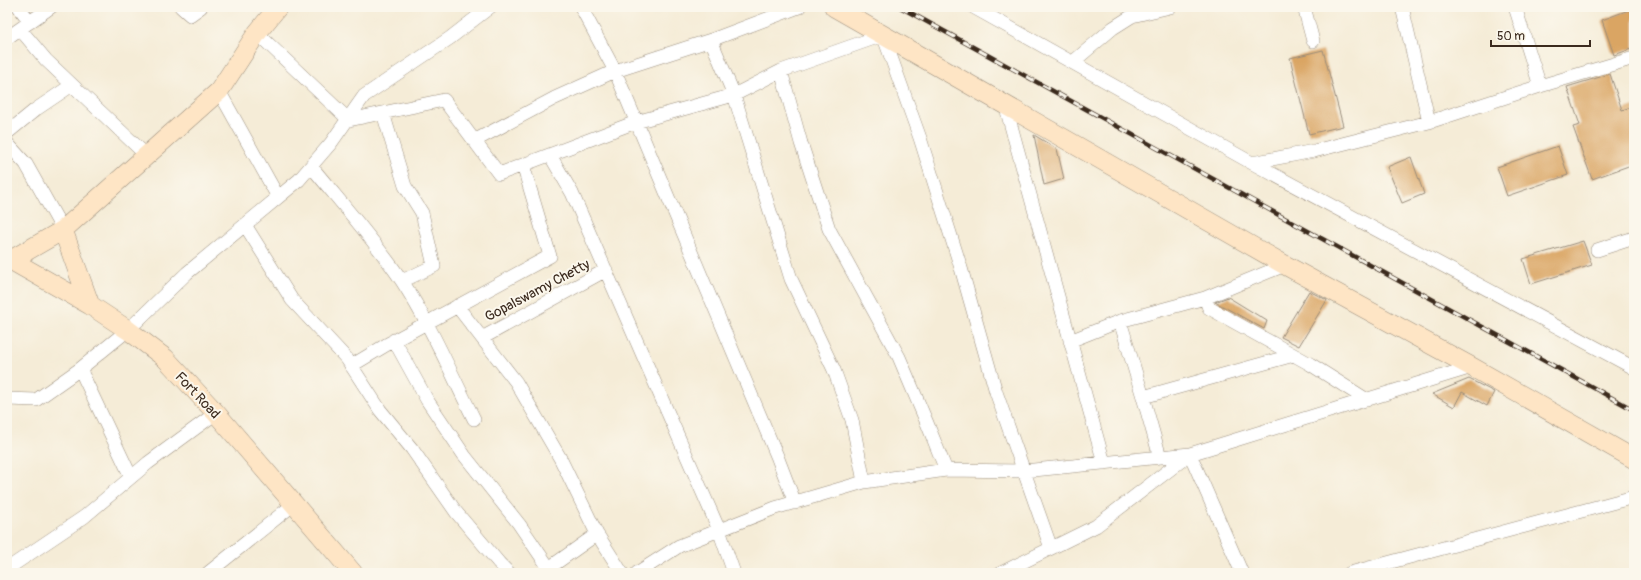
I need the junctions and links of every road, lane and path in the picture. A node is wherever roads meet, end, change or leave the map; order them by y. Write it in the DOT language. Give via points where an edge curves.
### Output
graph roads {
  1 [pos="19,7"];
  2 [pos="51,7"];
  3 [pos="181,7"];
  4 [pos="201,7"];
  5 [pos="278,7"];
  6 [pos="490,7"];
  7 [pos="581,7"];
  8 [pos="799,7"];
  9 [pos="834,7"];
  10 [pos="973,7"];
  11 [pos="1170,7"];
  12 [pos="1304,7"];
  13 [pos="1402,7"];
  14 [pos="1516,7"];
  15 [pos="25,26"];
  16 [pos="257,33"];
  17 [pos="883,35"];
  18 [pos="7,38"];
  19 [pos="711,40"];
  20 [pos="1313,41"];
  21 [pos="1634,58"];
  22 [pos="1073,62"];
  23 [pos="615,71"];
  24 [pos="781,71"];
  25 [pos="72,85"];
  26 [pos="1540,86"];
  27 [pos="219,91"];
  28 [pos="734,95"];
  29 [pos="1005,104"];
  30 [pos="382,113"];
  31 [pos="349,120"];
  32 [pos="636,122"];
  33 [pos="1429,122"];
  34 [pos="7,133"];
  35 [pos="474,141"];
  36 [pos="7,143"];
  37 [pos="146,155"];
  38 [pos="550,155"];
  39 [pos="1252,163"];
  40 [pos="523,165"];
  41 [pos="311,166"];
  42 [pos="278,197"];
  43 [pos="245,225"];
  44 [pos="63,230"];
  45 [pos="1634,238"];
  46 [pos="1597,250"];
  47 [pos="9,259"];
  48 [pos="1285,265"];
  49 [pos="606,270"];
  50 [pos="402,282"];
  51 [pos="1205,298"];
  52 [pos="90,305"];
  53 [pos="457,306"];
  54 [pos="1120,321"];
  55 [pos="426,323"];
  56 [pos="128,330"];
  57 [pos="482,338"];
  58 [pos="394,340"];
  59 [pos="1070,342"];
  60 [pos="1294,355"];
  61 [pos="351,366"];
  62 [pos="1472,367"];
  63 [pos="1634,368"];
  64 [pos="80,369"];
  65 [pos="1143,397"];
  66 [pos="7,399"];
  67 [pos="1367,400"];
  68 [pos="216,413"];
  69 [pos="474,420"];
  70 [pos="1190,454"];
  71 [pos="1160,457"];
  72 [pos="1634,459"];
  73 [pos="1104,463"];
  74 [pos="946,470"];
  75 [pos="1024,471"];
  76 [pos="131,477"];
  77 [pos="864,482"];
  78 [pos="1634,497"];
  79 [pos="796,503"];
  80 [pos="294,504"];
  81 [pos="719,530"];
  82 [pos="597,534"];
  83 [pos="1051,548"];
  84 [pos="7,569"];
  85 [pos="208,573"];
  86 [pos="354,573"];
  87 [pos="509,573"];
  88 [pos="622,573"];
  89 [pos="637,573"];
  90 [pos="734,573"];
  91 [pos="1001,573"];
  92 [pos="1242,573"];
  93 [pos="1350,573"];
  1 -- 15 [label="street"];
  2 -- 15 [label="street"];
  3 -- 4 [label="street" via="190,15"];
  5 -- 16 [label="street"];
  6 -- 31 [label="street" via="450,38 364,96"];
  7 -- 23 [label="street"];
  8 -- 19 [label="street"];
  9 -- 17 [label="street"];
  10 -- 22 [label="street"];
  11 -- 22 [label="street" via="1132,16 1113,28"];
  12 -- 20 [label="street"];
  13 -- 33 [label="street"];
  14 -- 26 [label="street"];
  15 -- 18 [label="street"];
  15 -- 25 [label="street" via="46,60"];
  16 -- 27 [label="street"];
  16 -- 31 [label="street"];
  17 -- 24 [label="street"];
  17 -- 29 [label="street"];
  17 -- 75 [label="street" via="920,138 961,268 996,392"];
  19 -- 23 [label="street"];
  19 -- 28 [label="street"];
  21 -- 26 [label="street"];
  22 -- 39 [label="street"];
  23 -- 32 [label="street"];
  23 -- 35 [label="street" via="555,98"];
  24 -- 28 [label="street"];
  24 -- 74 [label="street" via="801,143 830,229 899,357"];
  25 -- 34 [label="street"];
  25 -- 37 [label="street"];
  26 -- 33 [label="street"];
  27 -- 37 [label="street"];
  27 -- 42 [label="street"];
  28 -- 32 [label="street"];
  28 -- 77 [label="street" via="791,279 834,370 852,420"];
  29 -- 48 [label="street"];
  29 -- 59 [label="street"];
  30 -- 31 [label="street"];
  30 -- 35 [label="street" via="444,100"];
  30 -- 50 [label="street" via="405,186 422,214 434,266"];
  31 -- 41 [label="street"];
  32 -- 38 [label="street"];
  32 -- 79 [label="street"];
  33 -- 39 [label="street" via="1314,151"];
  35 -- 40 [label="street" via="499,174"];
  36 -- 44 [label="street" via="26,164"];
  37 -- 44 [label="street"];
  38 -- 40 [label="street"];
  38 -- 49 [label="street" via="572,193"];
  39 -- 63 [label="street"];
  40 -- 53 [label="street" via="550,256"];
  41 -- 42 [label="street"];
  41 -- 50 [label="street"];
  42 -- 43 [label="street"];
  43 -- 56 [label="street" via="187,273"];
  43 -- 61 [label="street" via="292,300"];
  44 -- 47 [label="street"];
  44 -- 52 [label="street"];
  45 -- 46 [label="street"];
  47 -- 52 [label="street, Fort Road"];
  48 -- 51 [label="street"];
  48 -- 62 [label="street"];
  49 -- 57 [label="street, Gopalswamy Chetty"];
  49 -- 81 [label="street"];
  50 -- 55 [label="street"];
  51 -- 54 [label="street"];
  51 -- 60 [label="street" via="1209,308"];
  52 -- 56 [label="street, Fort Road"];
  53 -- 55 [label="street"];
  53 -- 57 [label="street"];
  54 -- 59 [label="street"];
  54 -- 65 [label="street"];
  55 -- 58 [label="street"];
  55 -- 69 [label="street"];
  56 -- 64 [label="street"];
  56 -- 68 [label="street, Fort Road" via="165,358"];
  57 -- 82 [label="street" via="516,382 560,458"];
  58 -- 61 [label="street"];
  58 -- 82 [label="street" via="427,400 549,568"];
  59 -- 73 [label="street"];
  60 -- 65 [label="street"];
  60 -- 67 [label="street"];
  61 -- 87 [label="street" via="380,410 412,449 456,512"];
  62 -- 67 [label="street"];
  62 -- 72 [label="street"];
  64 -- 66 [label="street" via="36,400"];
  64 -- 76 [label="street"];
  65 -- 71 [label="street"];
  67 -- 70 [label="street"];
  68 -- 76 [label="street"];
  68 -- 80 [label="street, Fort Road"];
  70 -- 71 [label="street"];
  70 -- 83 [label="street" via="1096,526"];
  70 -- 92 [label="street"];
  71 -- 73 [label="street"];
  73 -- 75 [label="street"];
  74 -- 75 [label="street"];
  74 -- 77 [label="street"];
  75 -- 83 [label="street"];
  76 -- 84 [label="street" via="84,517"];
  77 -- 79 [label="street"];
  78 -- 93 [label="street"];
  79 -- 81 [label="street" via="775,508"];
  80 -- 85 [label="street"];
  80 -- 86 [label="street, Fort Road"];
  81 -- 89 [label="street" via="679,546"];
  81 -- 90 [label="street"];
  82 -- 88 [label="street"];
  83 -- 91 [label="street"];
}
